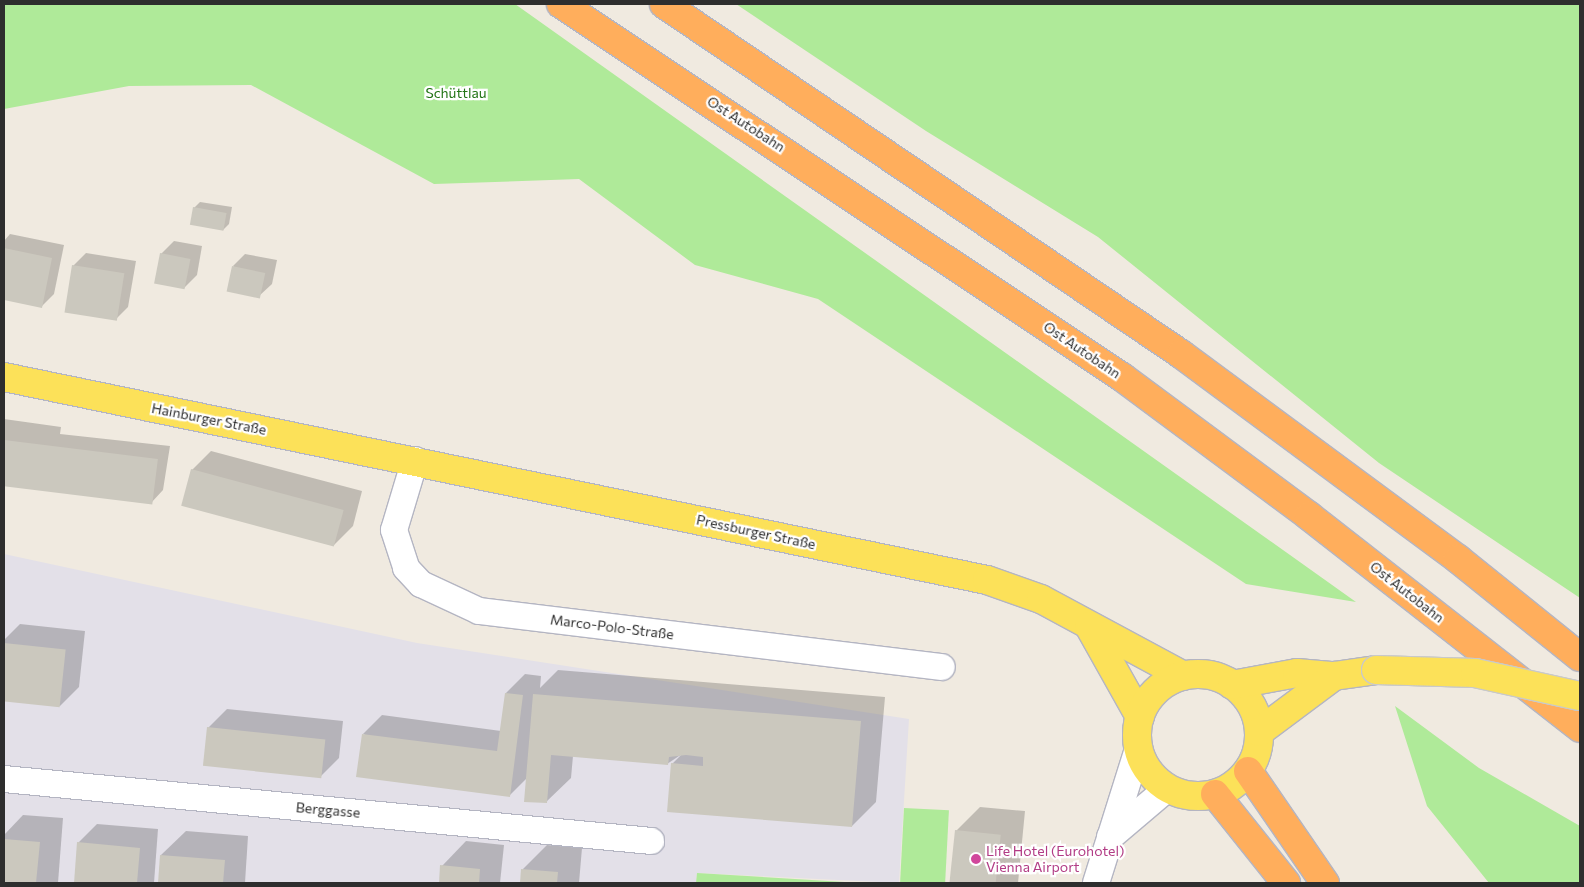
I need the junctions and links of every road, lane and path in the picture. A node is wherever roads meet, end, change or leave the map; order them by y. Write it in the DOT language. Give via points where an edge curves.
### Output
graph roads {
  1 [pos="561,4"];
  2 [pos="664,4"];
  3 [pos="4,377"];
  4 [pos="415,460"];
  5 [pos="1089,626"];
  6 [pos="1580,657"];
  7 [pos="942,668"];
  8 [pos="1184,676"];
  9 [pos="1334,676"];
  10 [pos="1232,684"];
  11 [pos="1580,696"];
  12 [pos="1140,717"];
  13 [pos="1580,728"];
  14 [pos="1259,732"];
  15 [pos="1138,749"];
  16 [pos="1248,771"];
  17 [pos="4,779"];
  18 [pos="1168,788"];
  19 [pos="1216,794"];
  20 [pos="1110,837"];
  21 [pos="652,841"];
  22 [pos="1096,883"];
  23 [pos="1286,883"];
  24 [pos="1325,883"];
  1 -- 13 [label="highway, Ost Autobahn" via="1130,382"];
  2 -- 6 [label="highway" via="770,72 888,158 1181,354 1458,559"];
  3 -- 4 [label="main road, Hainburger Straße"];
  4 -- 5 [label="main road, Pressburger Straße" via="988,580 1041,599"];
  4 -- 7 [label="street, Marco-Polo-Straße" via="394,530 406,568 421,584 479,611"];
  5 -- 8 [label="main road, Pressburger Straße"];
  5 -- 12 [label="main road"];
  8 -- 10 [label="main road" via="1209,676"];
  8 -- 12 [label="main road" via="1156,691"];
  9 -- 10 [label="main road" via="1296,673"];
  9 -- 11 [label="main road, bridge" via="1376,670 1475,673"];
  9 -- 14 [label="main road"];
  10 -- 14 [label="main road" via="1251,705"];
  12 -- 15 [label="main road"];
  14 -- 16 [label="main road"];
  15 -- 18 [label="main road" via="1154,778"];
  15 -- 20 [label="street"];
  16 -- 19 [label="main road"];
  16 -- 24 [label="highway"];
  17 -- 21 [label="street, Berggasse"];
  18 -- 19 [label="main road" via="1183,794"];
  18 -- 20 [label="street"];
  19 -- 23 [label="highway" via="1256,839"];
  20 -- 22 [label="street"];
}
